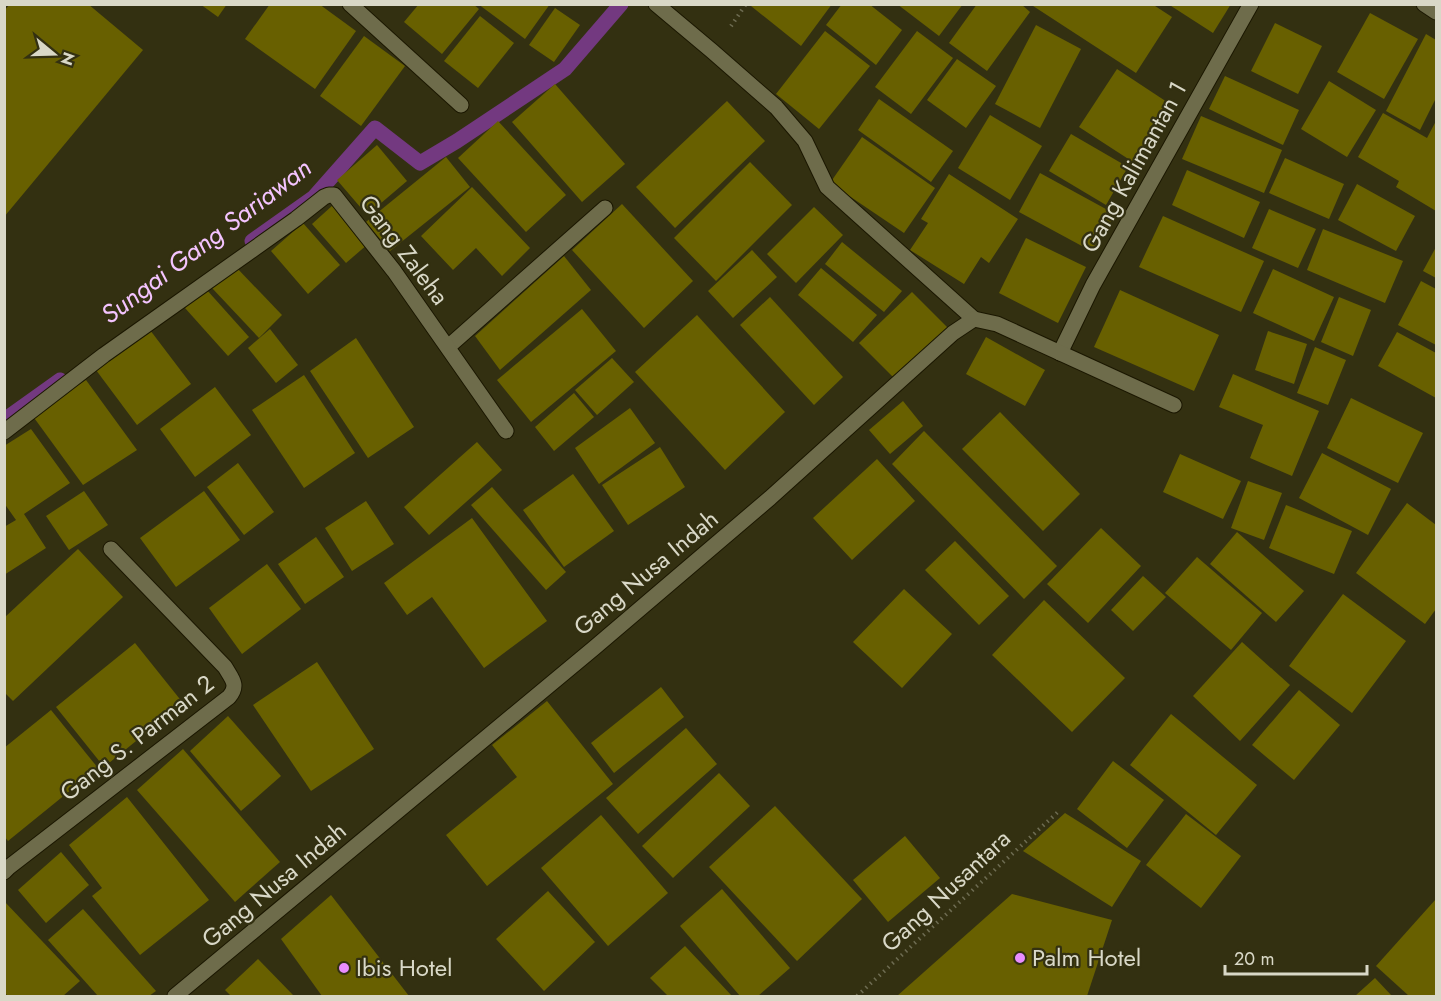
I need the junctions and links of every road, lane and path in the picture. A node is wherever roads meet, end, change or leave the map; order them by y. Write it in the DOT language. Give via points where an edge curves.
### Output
graph roads {
  1 [pos="350,4"];
  2 [pos="656,4"];
  3 [pos="1251,4"];
  4 [pos="1424,4"];
  5 [pos="1437,12"];
  6 [pos="461,105"];
  7 [pos="604,208"];
  8 [pos="974,319"];
  9 [pos="448,346"];
  10 [pos="1060,353"];
  11 [pos="1174,405"];
  12 [pos="506,431"];
  13 [pos="4,432"];
  14 [pos="111,549"];
  15 [pos="1059,811"];
  16 [pos="6,867"];
  17 [pos="175,996"];
  18 [pos="857,996"];
  1 -- 6 [label="street"];
  2 -- 8 [label="street" via="776,108 805,141 827,187"];
  3 -- 10 [label="street, Gang Kalimantan 1" via="1093,285"];
  4 -- 5 [label="street"];
  7 -- 9 [label="street"];
  8 -- 10 [label="street" via="997,324"];
  8 -- 17 [label="street, Gang Nusa Indah" via="953,333 770,498 638,610"];
  9 -- 12 [label="street, Gang Zaleha"];
  9 -- 13 [label="street, Gang Zaleha" via="334,195 329,195 104,355"];
  10 -- 11 [label="street"];
  14 -- 16 [label="street, Gang S. Parman 2" via="225,667 235,689"];
  15 -- 18 [label="path, Gang Nusantara"];
}
